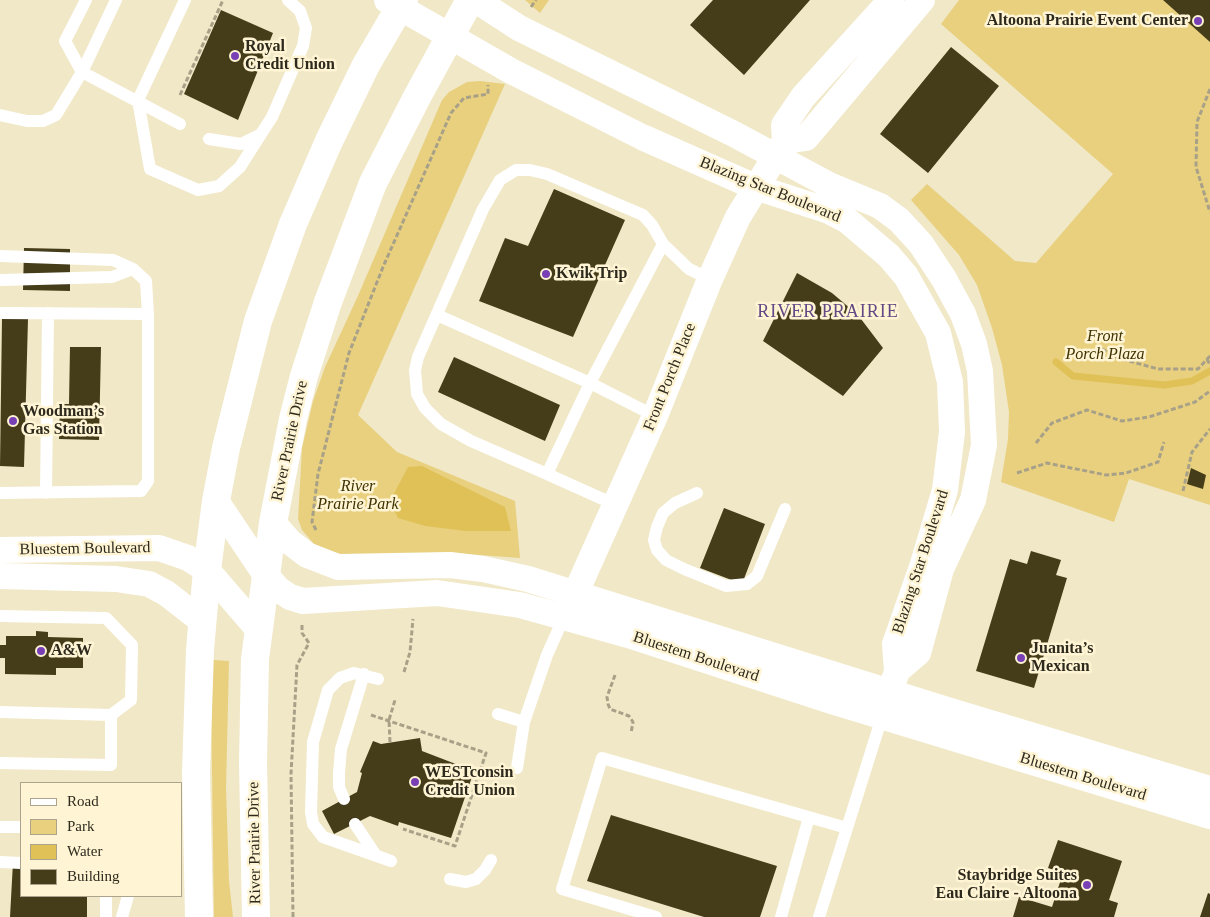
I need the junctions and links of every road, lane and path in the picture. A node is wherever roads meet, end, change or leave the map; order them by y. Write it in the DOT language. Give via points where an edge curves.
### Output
graph roads {
  1 [pos="86,0"];
  2 [pos="116,0"];
  3 [pos="185,0"];
  4 [pos="223,0"];
  5 [pos="288,0"];
  6 [pos="470,0"];
  7 [pos="476,0"];
  8 [pos="536,0"];
  9 [pos="892,0"];
  10 [pos="922,0"];
  11 [pos="397,2"];
  12 [pos="531,6"];
  13 [pos="450,36"];
  14 [pos="82,72"];
  15 [pos="489,81"];
  16 [pos="1210,89"];
  17 [pos="180,95"];
  18 [pos="138,100"];
  19 [pos="0,115"];
  20 [pos="180,124"];
  21 [pos="261,134"];
  22 [pos="208,139"];
  23 [pos="780,149"];
  24 [pos="755,187"];
  25 [pos="1210,212"];
  26 [pos="662,244"];
  27 [pos="0,256"];
  28 [pos="132,269"];
  29 [pos="710,279"];
  30 [pos="0,280"];
  31 [pos="0,313"];
  32 [pos="48,313"];
  33 [pos="148,314"];
  34 [pos="438,315"];
  35 [pos="1102,349"];
  36 [pos="1209,360"];
  37 [pos="590,383"];
  38 [pos="1210,391"];
  39 [pos="654,416"];
  40 [pos="1210,429"];
  41 [pos="1164,442"];
  42 [pos="1036,443"];
  43 [pos="1017,473"];
  44 [pos="547,474"];
  45 [pos="1183,491"];
  46 [pos="0,493"];
  47 [pos="46,493"];
  48 [pos="698,493"];
  49 [pos="216,501"];
  50 [pos="616,505"];
  51 [pos="785,509"];
  52 [pos="273,523"];
  53 [pos="316,530"];
  54 [pos="0,550"];
  55 [pos="207,570"];
  56 [pos="265,574"];
  57 [pos="0,576"];
  58 [pos="576,593"];
  59 [pos="0,616"];
  60 [pos="564,617"];
  61 [pos="413,620"];
  62 [pos="202,621"];
  63 [pos="258,629"];
  64 [pos="302,633"];
  65 [pos="302,654"];
  66 [pos="404,672"];
  67 [pos="364,674"];
  68 [pos="615,675"];
  69 [pos="378,679"];
  70 [pos="893,681"];
  71 [pos="395,700"];
  72 [pos="0,712"];
  73 [pos="498,714"];
  74 [pos="112,715"];
  75 [pos="371,715"];
  76 [pos="882,717"];
  77 [pos="389,720"];
  78 [pos="524,722"];
  79 [pos="631,733"];
  80 [pos="390,742"];
  81 [pos="0,763"];
  82 [pos="517,768"];
  83 [pos="1210,789"];
  84 [pos="344,799"];
  85 [pos="1210,816"];
  86 [pos="809,817"];
  87 [pos="355,824"];
  88 [pos="0,827"];
  89 [pos="20,827"];
  90 [pos="847,828"];
  91 [pos="403,829"];
  92 [pos="375,854"];
  93 [pos="491,860"];
  94 [pos="392,861"];
  95 [pos="0,862"];
  96 [pos="20,863"];
  97 [pos="450,879"];
  98 [pos="106,897"];
  99 [pos="128,897"];
  100 [pos="106,917"];
  101 [pos="122,917"];
  102 [pos="199,917"];
  103 [pos="256,917"];
  104 [pos="656,917"];
  105 [pos="781,917"];
  106 [pos="819,917"];
  1 -- 14 [label="lane" via="65,41"];
  2 -- 14 [label="lane"];
  3 -- 18 [label="lane"];
  4 -- 17 [label="path"];
  5 -- 21 [label="lane" via="300,12 306,28 303,46 272,117"];
  6 -- 13 [label="main road, River Prairie Drive"];
  7 -- 23 [label="street, Blazing Star Boulevard" via="519,28"];
  8 -- 12 [label="path"];
  9 -- 23 [label="street, Front Porch Place" via="794,109 784,125"];
  10 -- 23 [label="street" via="806,138"];
  11 -- 13 [label="street, Blazing Star Boulevard"];
  11 -- 49 [label="main road" via="329,141 277,266 242,377"];
  13 -- 24 [label="street, Blazing Star Boulevard" via="511,71 642,137"];
  13 -- 52 [label="main road, River Prairie Drive" via="373,183 328,302 302,385"];
  14 -- 18 [label="lane"];
  14 -- 19 [label="lane" via="56,115 43,121 27,121"];
  15 -- 53 [label="path" via="488,94 464,98 452,114 383,267 349,354 318,474 312,522"];
  16 -- 25 [label="path" via="1197,122 1196,167"];
  18 -- 20 [label="lane"];
  18 -- 21 [label="lane" via="150,169 198,190 219,186 240,167"];
  21 -- 22 [label="lane" via="241,144"];
  23 -- 24 [label="street, Front Porch Place"];
  23 -- 70 [label="street, Blazing Star Boulevard" via="829,185 880,206 898,220 921,244 944,279 963,314 974,344 982,394 984,446 980,475 973,500 941,570 918,653"];
  24 -- 29 [label="street, Front Porch Place"];
  24 -- 70 [label="street, Blazing Star Boulevard" via="829,211 871,238 906,276 938,333 950,382 950,466 938,516 894,644"];
  26 -- 29 [label="lane" via="688,268"];
  26 -- 34 [label="lane" via="643,215 623,204 547,174 516,170 500,180 482,209"];
  26 -- 37 [label="lane"];
  27 -- 28 [label="lane" via="113,260"];
  28 -- 30 [label="lane" via="112,277"];
  28 -- 33 [label="lane" via="146,281"];
  29 -- 39 [label="street, Front Porch Place"];
  31 -- 32 [label="lane"];
  32 -- 33 [label="lane"];
  32 -- 47 [label="lane"];
  33 -- 47 [label="lane" via="148,481 141,491 133,492"];
  34 -- 37 [label="lane"];
  34 -- 44 [label="lane" via="415,370 417,394 425,408 441,424 471,441"];
  35 -- 36 [label="path" via="1118,358 1158,369 1198,368"];
  37 -- 39 [label="lane"];
  37 -- 44 [label="lane"];
  38 -- 42 [label="path" via="1195,402 1122,421 1087,410 1052,423"];
  39 -- 50 [label="street, Front Porch Place"];
  40 -- 45 [label="path" via="1192,452"];
  41 -- 43 [label="path" via="1158,462 1126,473 1106,475 1047,464"];
  44 -- 50 [label="lane"];
  46 -- 47 [label="lane"];
  48 -- 51 [label="lane" via="675,503 663,513 656,527 654,540 657,550 666,560 726,586 747,584 757,576"];
  49 -- 55 [label="main road"];
  49 -- 56 [label="street, Bluestem Boulevard"];
  50 -- 58 [label="street, Front Porch Place"];
  52 -- 56 [label="main road, River Prairie Drive"];
  52 -- 58 [label="street, Bluestem Boulevard" via="307,555 338,567 450,564 483,569"];
  54 -- 55 [label="street, Bluestem Boulevard" via="159,548 188,558"];
  55 -- 62 [label="main road"];
  55 -- 63 [label="street, Bluestem Boulevard"];
  56 -- 60 [label="street, Bluestem Boulevard" via="290,597 303,601 437,593 520,606"];
  56 -- 63 [label="main road, River Prairie Drive"];
  57 -- 62 [label="street, Bluestem Boulevard" via="116,579 149,584"];
  58 -- 60 [label="street, Front Porch Place"];
  58 -- 70 [label="street, Bluestem Boulevard"];
  59 -- 74 [label="lane" via="106,618 132,645 131,700"];
  60 -- 76 [label="street, Bluestem Boulevard"];
  60 -- 78 [label="lane"];
  61 -- 66 [label="path" via="410,652"];
  62 -- 102 [label="main road" via="196,773"];
  63 -- 103 [label="main road, River Prairie Drive" via="253,762"];
  64 -- 65 [label="path" via="309,643"];
  67 -- 69 [label="lane"];
  67 -- 84 [label="lane" via="341,749 338,773"];
  67 -- 92 [label="lane" via="354,672 340,678 328,690 313,742 311,812 313,824 323,838"];
  68 -- 79 [label="path" via="607,697 608,704 610,709 629,716 634,722"];
  70 -- 76 [label="street, Blazing Star Boulevard"];
  70 -- 83 [label="street, Bluestem Boulevard"];
  71 -- 77 [label="path"];
  72 -- 74 [label="lane"];
  73 -- 78 [label="lane"];
  74 -- 81 [label="lane" via="111,765"];
  75 -- 77 [label="path"];
  76 -- 85 [label="street, Bluestem Boulevard"];
  76 -- 90 [label="lane"];
  77 -- 80 [label="path"];
  77 -- 91 [label="path" via="486,753 455,846"];
  78 -- 82 [label="lane"];
  86 -- 90 [label="lane"];
  86 -- 104 [label="lane" via="602,758 562,888"];
  86 -- 105 [label="lane"];
  87 -- 92 [label="lane"];
  88 -- 89 [label="lane"];
  90 -- 106 [label="lane"];
  92 -- 94 [label="lane"];
  93 -- 97 [label="lane" via="476,879 466,882"];
  95 -- 96 [label="lane"];
  98 -- 100 [label="lane"];
  99 -- 101 [label="lane"];
}
